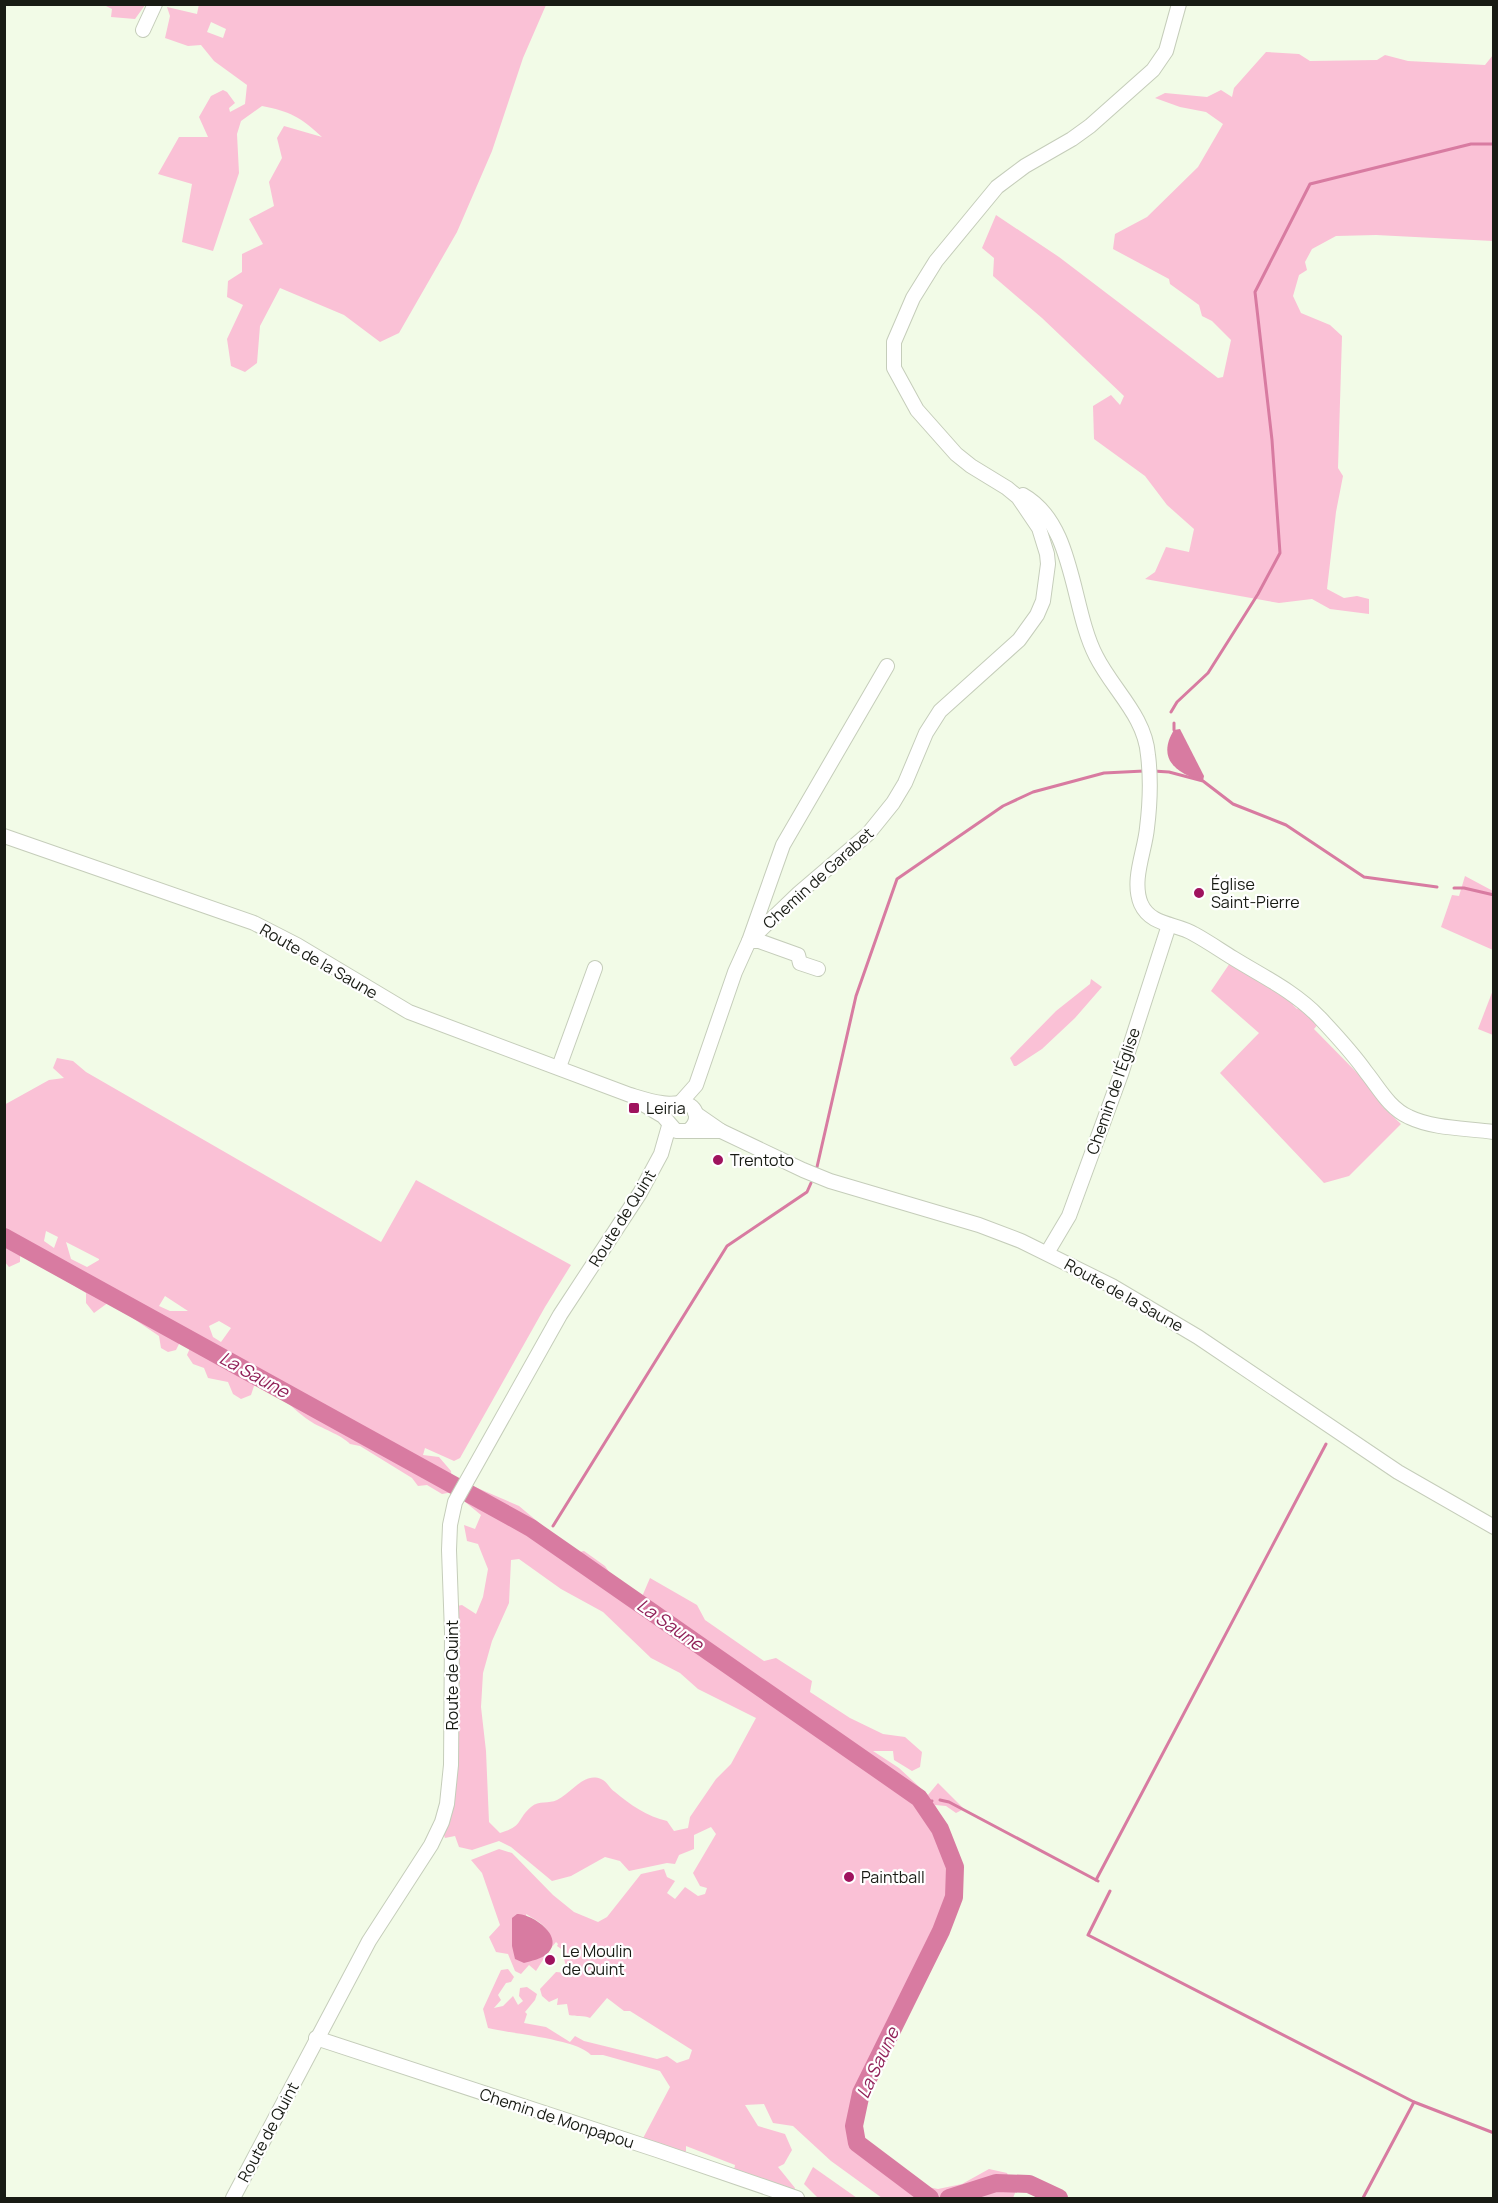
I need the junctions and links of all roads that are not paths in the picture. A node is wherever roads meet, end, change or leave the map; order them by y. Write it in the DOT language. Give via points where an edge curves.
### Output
graph roads {
  1 [pos="155,4"];
  2 [pos="1179,4"];
  3 [pos="143,30"];
  4 [pos="1007,488"];
  5 [pos="887,666"];
  6 [pos="4,836"];
  7 [pos="1169,925"];
  8 [pos="749,941"];
  9 [pos="595,968"];
  10 [pos="818,969"];
  11 [pos="559,1067"];
  12 [pos="696,1085"];
  13 [pos="630,1095"];
  14 [pos="678,1104"];
  15 [pos="695,1111"];
  16 [pos="669,1124"];
  17 [pos="686,1131"];
  18 [pos="721,1131"];
  19 [pos="1494,1132"];
  20 [pos="661,1154"];
  21 [pos="1047,1253"];
  22 [pos="1494,1527"];
  23 [pos="316,2038"];
  24 [pos="233,2199"];
  25 [pos="797,2199"];
  1 -- 3 [label="street"];
  2 -- 4 [label="street, Chemin de Garabet" via="1166,51 1153,70 1090,126 997,187 936,261 898,330 894,368 917,410 956,454"];
  4 -- 7 [label="street" via="1031,499 1048,518 1066,557 1086,635 1105,672 1142,726 1149,779 1138,895 1146,913"];
  4 -- 8 [label="street, Chemin de Garabet" via="1033,517 1044,542 1047,574 1037,615 1018,640 940,711 905,783 868,834"];
  5 -- 8 [label="street, Chemin de Garabet" via="783,845"];
  6 -- 11 [label="street, Route de la Saune" via="254,923 409,1012"];
  7 -- 19 [label="street" via="1193,933 1301,1001 1331,1029 1398,1111 1427,1124"];
  7 -- 21 [label="street, Chemin de l'Église" via="1069,1216"];
  8 -- 10 [label="street" via="798,955 801,963"];
  8 -- 12 [label="street, Chemin de Garabet"];
  9 -- 11 [label="street"];
  11 -- 13 [label="street, Route de la Saune"];
  12 -- 14 [label="street, Chemin de Garabet"];
  12 -- 15 [label="street, Chemin de Garabet"];
  13 -- 14 [label="street, Route de la Saune"];
  13 -- 16 [label="street, Route de la Saune"];
  14 -- 15 [label="street" via="688,1104"];
  14 -- 16 [label="street" via="669,1110"];
  15 -- 17 [label="street" via="696,1123"];
  15 -- 18 [label="street, Route de la Saune"];
  16 -- 17 [label="street" via="676,1131"];
  16 -- 20 [label="street, Route de Quint"];
  17 -- 18 [label="street, Route de la Saune"];
  17 -- 20 [label="street, Route de Quint"];
  18 -- 21 [label="street, Route de la Saune" via="830,1181 979,1225"];
  20 -- 23 [label="street, Route de Quint" via="555,1323 455,1502 450,1525 452,1743 445,1813 431,1845 384,1916"];
  21 -- 22 [label="street, Route de la Saune" via="1169,1318 1388,1465"];
  23 -- 24 [label="street, Route de Quint"];
  23 -- 25 [label="street, Chemin de Monpapou"];
}
